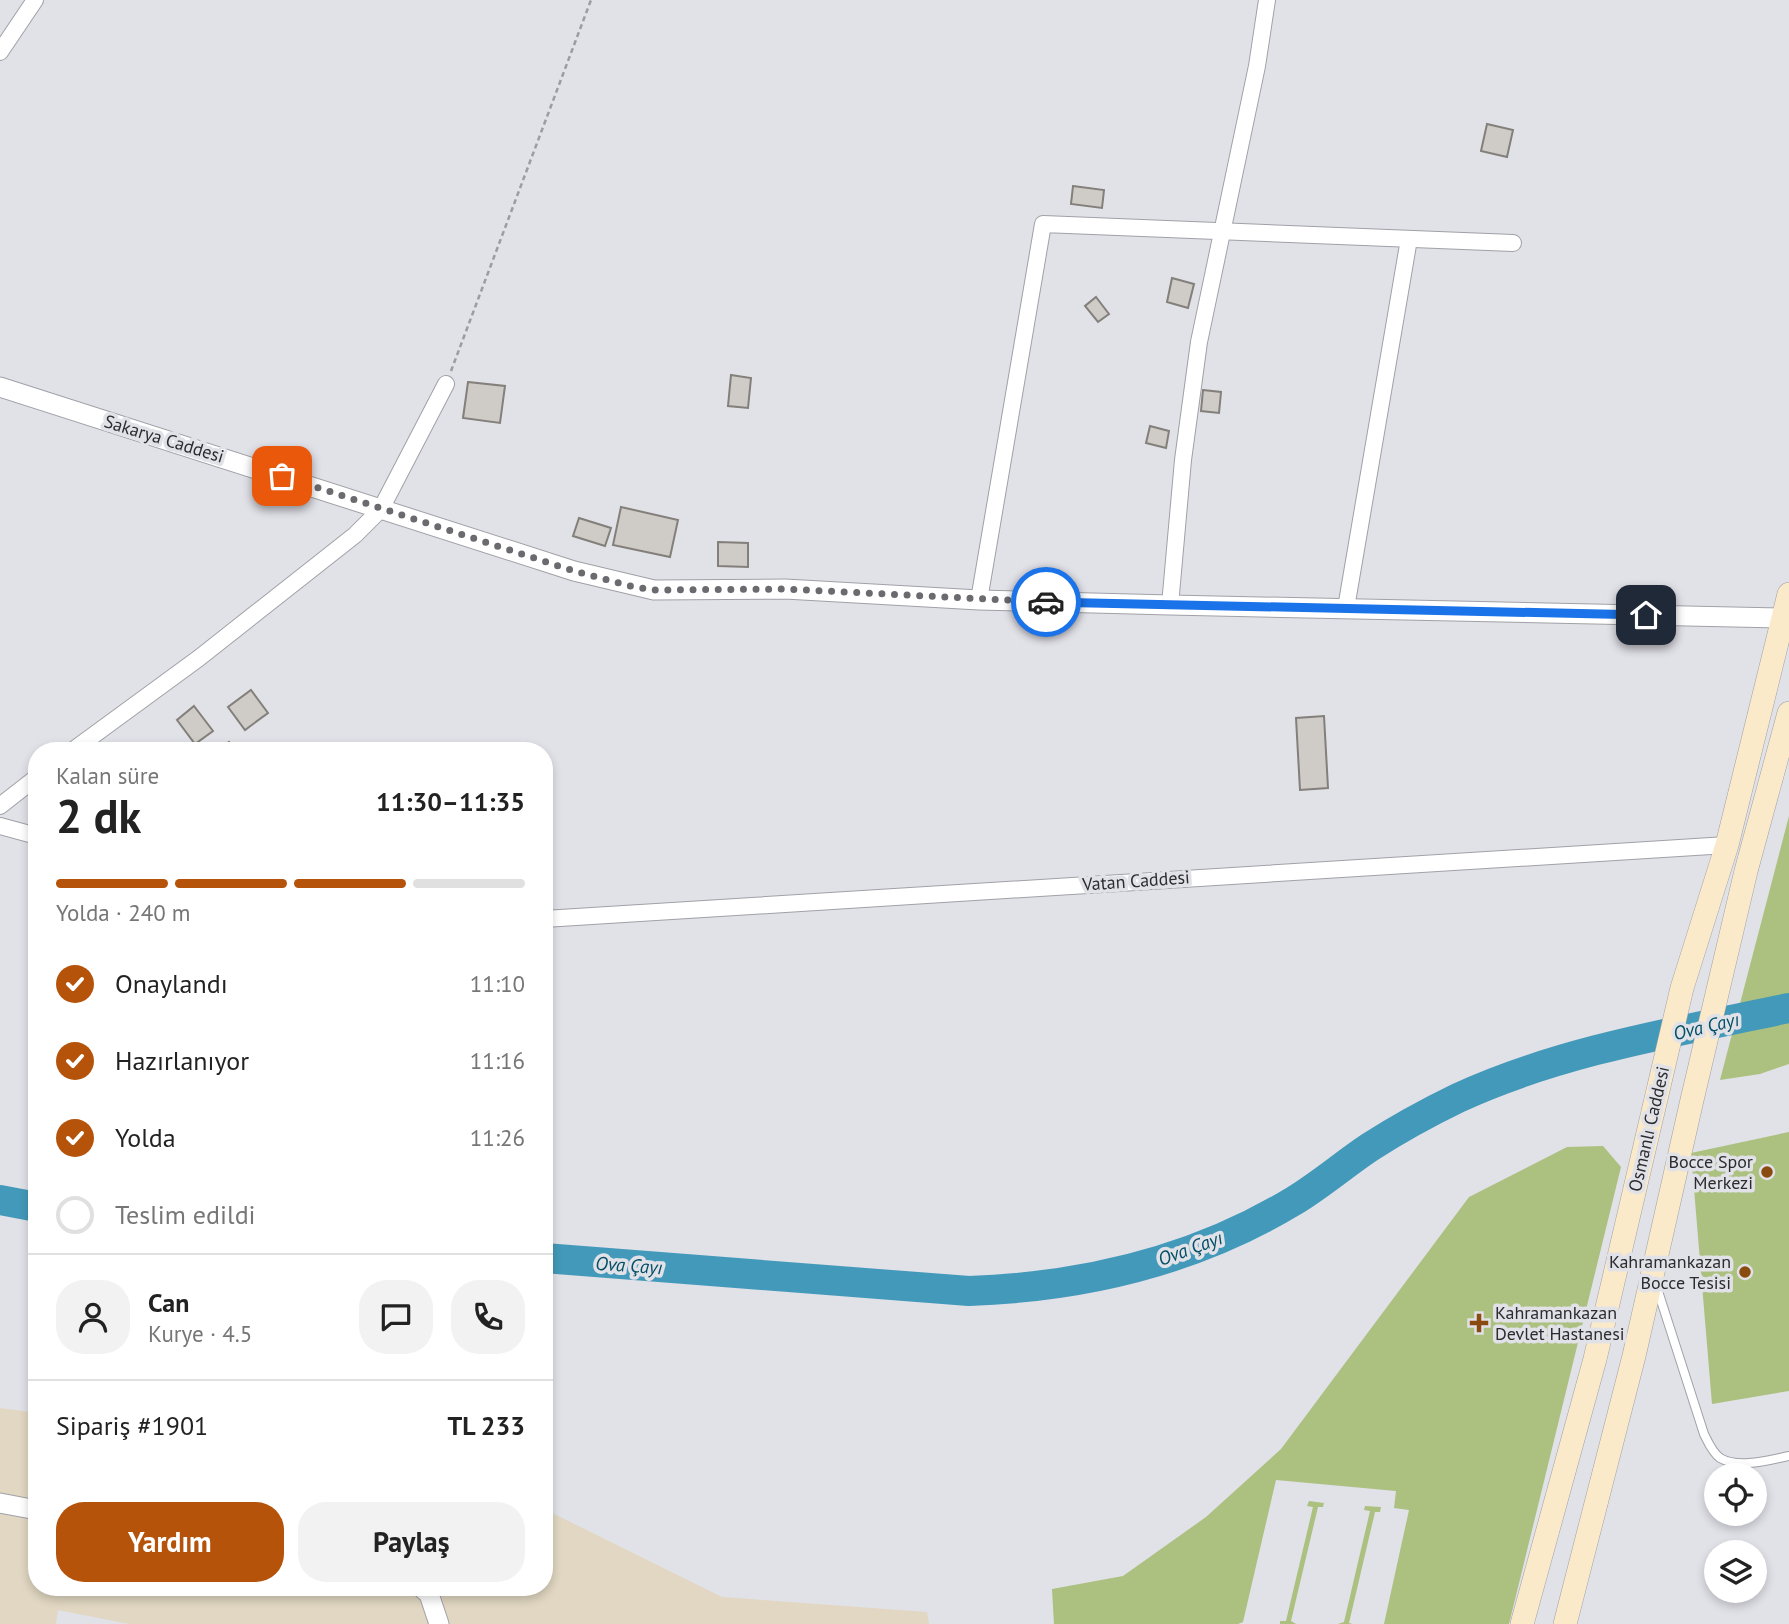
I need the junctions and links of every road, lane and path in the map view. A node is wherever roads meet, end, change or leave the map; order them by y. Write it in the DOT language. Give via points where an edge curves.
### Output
graph roads {
  1 [pos="34,0"];
  2 [pos="591,0"];
  3 [pos="1267,0"];
  4 [pos="0,52"];
  5 [pos="1222,231"];
  6 [pos="1409,239"];
  7 [pos="1513,243"];
  8 [pos="446,384"];
  9 [pos="0,387"];
  10 [pos="382,509"];
  11 [pos="1789,594"];
  12 [pos="979,600"];
  13 [pos="1170,606"];
  14 [pos="1346,608"];
  15 [pos="1782,618"];
  16 [pos="1789,713"];
  17 [pos="84,742"];
  18 [pos="28,784"];
  19 [pos="0,806"];
  20 [pos="0,826"];
  21 [pos="28,834"];
  22 [pos="1727,845"];
  23 [pos="553,918"];
  24 [pos="1653,1274"];
  25 [pos="1789,1456"];
  26 [pos="0,1503"];
  27 [pos="28,1508"];
  28 [pos="430,1596"];
  29 [pos="439,1624"];
  30 [pos="1522,1624"];
  31 [pos="1564,1624"];
  1 -- 4 [label="street"];
  2 -- 8 [label="path"];
  3 -- 5 [label="street"];
  5 -- 6 [label="street"];
  5 -- 12 [label="street" via="1043,224"];
  5 -- 13 [label="street" via="1197,354"];
  6 -- 7 [label="street"];
  6 -- 14 [label="street"];
  8 -- 10 [label="street"];
  9 -- 10 [label="street, Sakarya Caddesi"];
  10 -- 12 [label="street, Sakarya Caddesi" via="574,571 654,590 785,589"];
  10 -- 17 [label="street" via="355,535"];
  11 -- 15 [label="main road, Osmanlı Caddesi"];
  12 -- 13 [label="street, Sakarya Caddesi"];
  13 -- 14 [label="street, Sakarya Caddesi"];
  14 -- 15 [label="street, Sakarya Caddesi"];
  15 -- 22 [label="main road, Osmanlı Caddesi"];
  16 -- 24 [label="main road, Osmanlı Caddesi" via="1746,871"];
  18 -- 19 [label="street"];
  20 -- 21 [label="street"];
  22 -- 23 [label="street, Vatan Caddesi"];
  22 -- 30 [label="main road, Osmanlı Caddesi" via="1682,988 1595,1359"];
  24 -- 25 [label="lane" via="1713,1452 1735,1462"];
  24 -- 31 [label="main road, Osmanlı Caddesi"];
  26 -- 27 [label="street"];
  28 -- 29 [label="street"];
}
